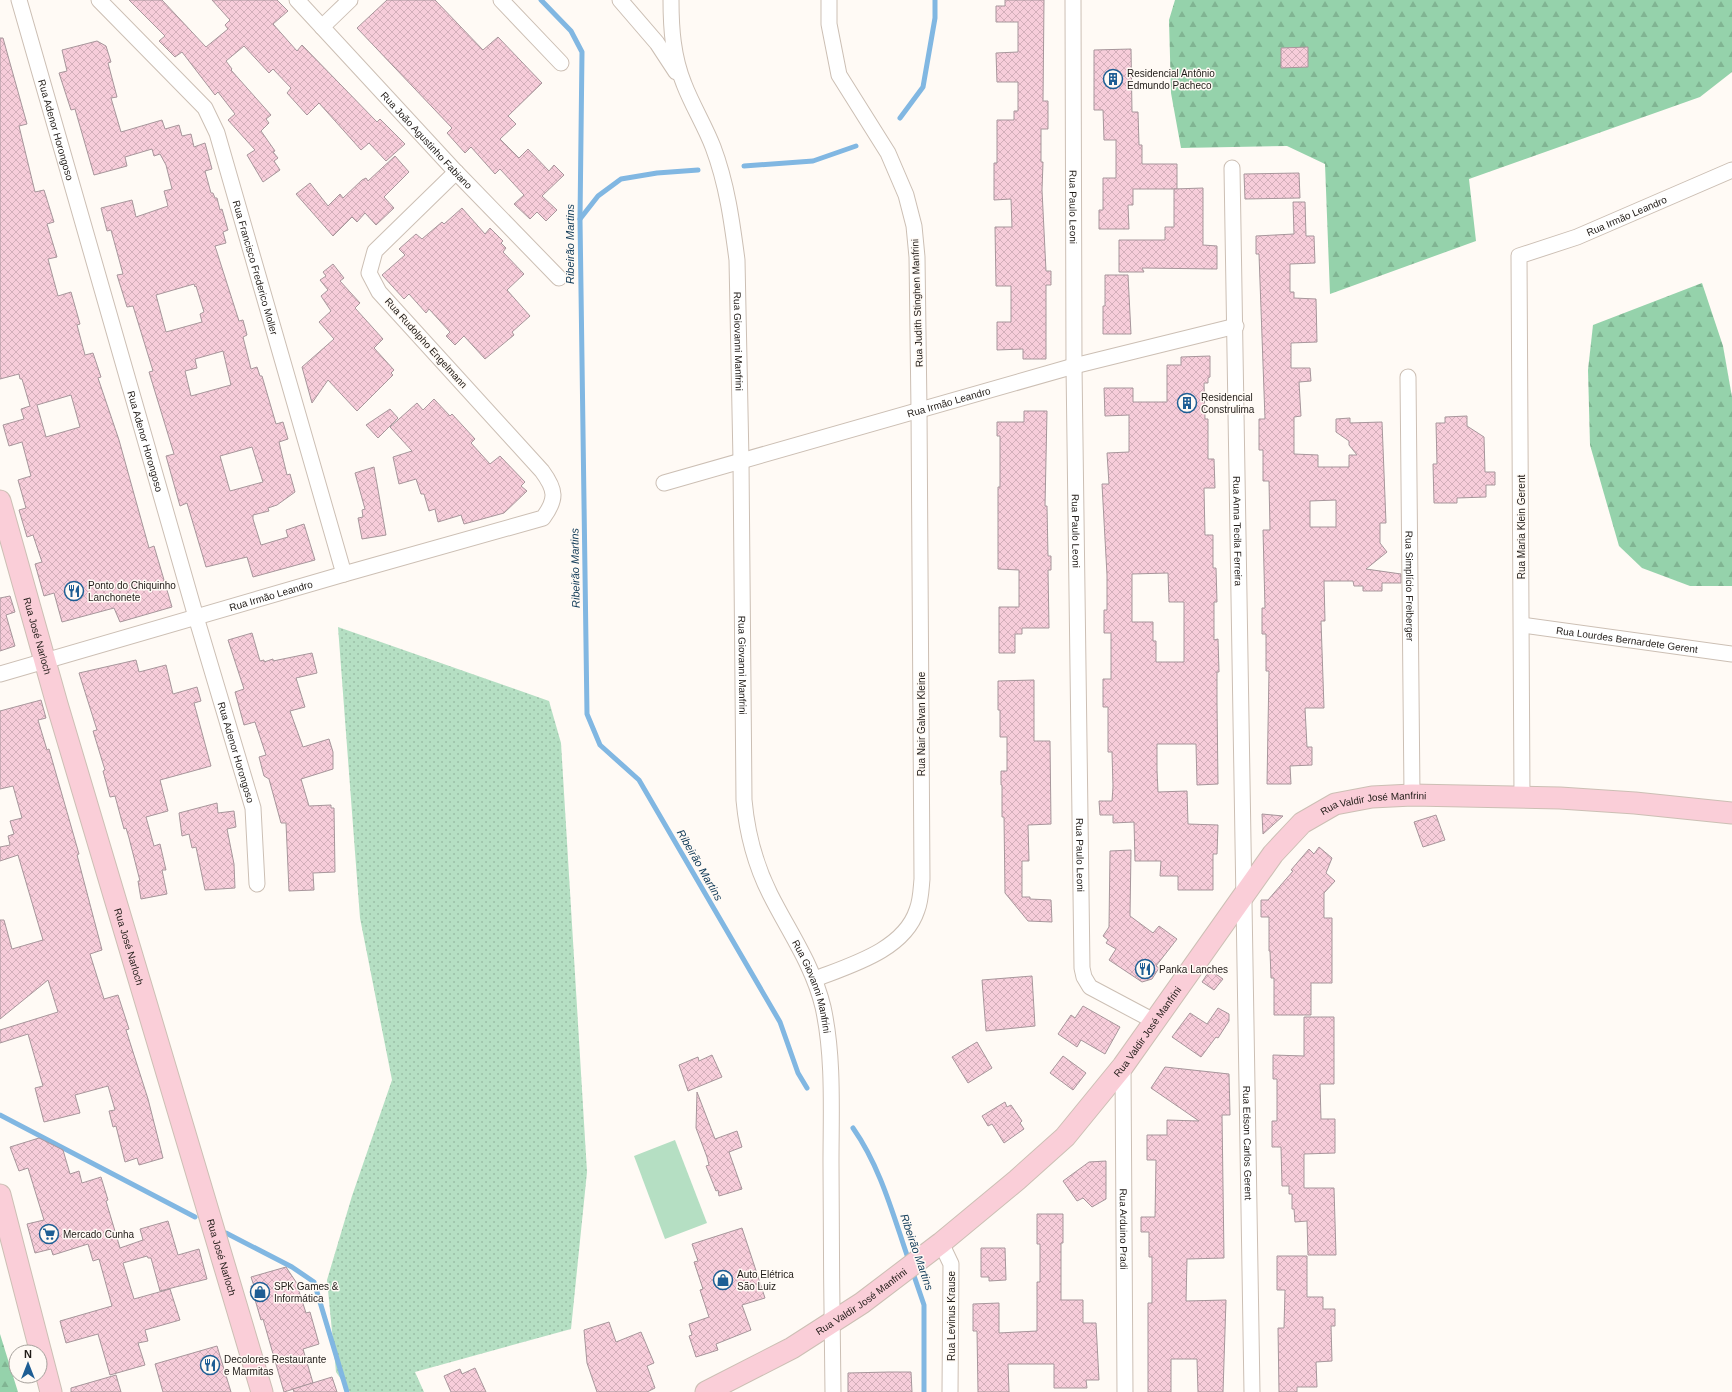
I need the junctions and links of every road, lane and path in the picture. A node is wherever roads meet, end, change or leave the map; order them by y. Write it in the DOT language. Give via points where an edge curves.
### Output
graph roads {
  1 [pos="20,0"];
  2 [pos="99,0"];
  3 [pos="297,0"];
  4 [pos="350,0"];
  5 [pos="501,0"];
  6 [pos="620,0"];
  7 [pos="670,0"];
  8 [pos="830,0"];
  9 [pos="1073,0"];
  10 [pos="322,27"];
  11 [pos="561,63"];
  12 [pos="683,82"];
  13 [pos="1232,168"];
  14 [pos="1732,170"];
  15 [pos="456,172"];
  16 [pos="1519,256"];
  17 [pos="558,278"];
  18 [pos="1236,326"];
  19 [pos="1074,366"];
  20 [pos="1408,377"];
  21 [pos="919,410"];
  22 [pos="741,461"];
  23 [pos="664,483"];
  24 [pos="0,501"];
  25 [pos="543,518"];
  26 [pos="344,574"];
  27 [pos="196,617"];
  28 [pos="1522,626"];
  29 [pos="1732,654"];
  30 [pos="45,661"];
  31 [pos="0,674"];
  32 [pos="1412,795"];
  33 [pos="1522,797"];
  34 [pos="1732,813"];
  35 [pos="257,884"];
  36 [pos="1244,894"];
  37 [pos="815,979"];
  38 [pos="1154,1021"];
  39 [pos="1123,1066"];
  40 [pos="0,1195"];
  41 [pos="3,1217"];
  42 [pos="941,1242"];
  43 [pos="832,1324"];
  44 [pos="51,1392"];
  45 [pos="262,1392"];
  46 [pos="706,1392"];
  47 [pos="833,1392"];
  48 [pos="950,1392"];
  49 [pos="1125,1392"];
  50 [pos="1252,1392"];
  1 -- 27 [label="street, Rua Adenor Horongoso"];
  2 -- 26 [label="street, Rua Francisco Frederico Moller" via="205,108 217,133"];
  3 -- 10 [label="street, Rua João Agustinho Fabiano"];
  4 -- 10 [label="street"];
  5 -- 11 [label="street"];
  6 -- 12 [label="street" via="657,43"];
  7 -- 12 [label="street, Rua Giovanni Manfrini" via="674,49"];
  8 -- 21 [label="street, Rua Judith Stinghen Manfrini" via="830,24 839,75 888,153 906,195 914,226 917,256"];
  9 -- 19 [label="street, Rua Paulo Leoni"];
  10 -- 15 [label="street, Rua João Agustinho Fabiano"];
  12 -- 22 [label="street, Rua Giovanni Manfrini" via="713,147 722,174 733,229 737,260"];
  13 -- 18 [label="street, Rua Anna Tecila Ferreira"];
  14 -- 16 [label="street, Rua Irmão Leandro" via="1577,237"];
  15 -- 17 [label="street, Rua João Agustinho Fabiano"];
  15 -- 25 [label="street, Rua Rudolpho Engelmann" via="375,251 369,273 379,292 550,482 554,496 552,506"];
  16 -- 28 [label="street, Rua Maria Klein Gerent"];
  18 -- 19 [label="street, Rua Irmão Leandro"];
  18 -- 36 [label="street, Rua Anna Tecila Ferreira"];
  19 -- 21 [label="street, Rua Irmão Leandro"];
  19 -- 38 [label="street, Rua Paulo Leoni" via="1082,968 1084,978 1090,987"];
  20 -- 32 [label="street, Rua Simplício Freiberger"];
  21 -- 22 [label="street, Rua Irmão Leandro"];
  21 -- 37 [label="street, Rua Nair Galvan Kleine" via="921,897 913,920 897,939 873,954"];
  22 -- 23 [label="street, Rua Irmão Leandro"];
  22 -- 37 [label="street, Rua Giovanni Manfrini" via="746,816 755,858 765,883"];
  24 -- 30 [label="street, Rua José Narloch"];
  25 -- 26 [label="street, Rua Irmão Leandro"];
  26 -- 27 [label="street, Rua Irmão Leandro"];
  27 -- 30 [label="street, Rua Irmão Leandro"];
  27 -- 35 [label="street, Rua Adenor Horongoso" via="253,808"];
  28 -- 29 [label="street, Rua Lourdes Bernardete Gerent"];
  28 -- 33 [label="street, Rua Maria Klein Gerent"];
  30 -- 31 [label="street, Rua Irmão Leandro"];
  30 -- 45 [label="street, Rua José Narloch"];
  32 -- 33 [label="street, Rua Valdir José Manfrini"];
  32 -- 36 [label="street, Rua Valdir José Manfrini" via="1372,797 1335,804 1302,823 1273,854"];
  33 -- 34 [label="street, Rua Valdir José Manfrini" via="1635,803"];
  36 -- 38 [label="street, Rua Valdir José Manfrini"];
  36 -- 50 [label="street, Rua Edson Carlos Gerent"];
  37 -- 43 [label="street, Rua Giovanni Manfrini" via="823,1009 830,1078"];
  38 -- 39 [label="street, Rua Valdir José Manfrini"];
  39 -- 42 [label="street, Rua Valdir José Manfrini" via="1065,1137"];
  39 -- 49 [label="street, Rua Arduino Pradi"];
  40 -- 41 [label="street"];
  41 -- 44 [label="street"];
  42 -- 43 [label="street, Rua Valdir José Manfrini"];
  42 -- 48 [label="street, Rua Levinus Krause" via="951,1264"];
  43 -- 46 [label="street, Rua Valdir José Manfrini" via="750,1371"];
  43 -- 47 [label="street, Rua Giovanni Manfrini"];
}
